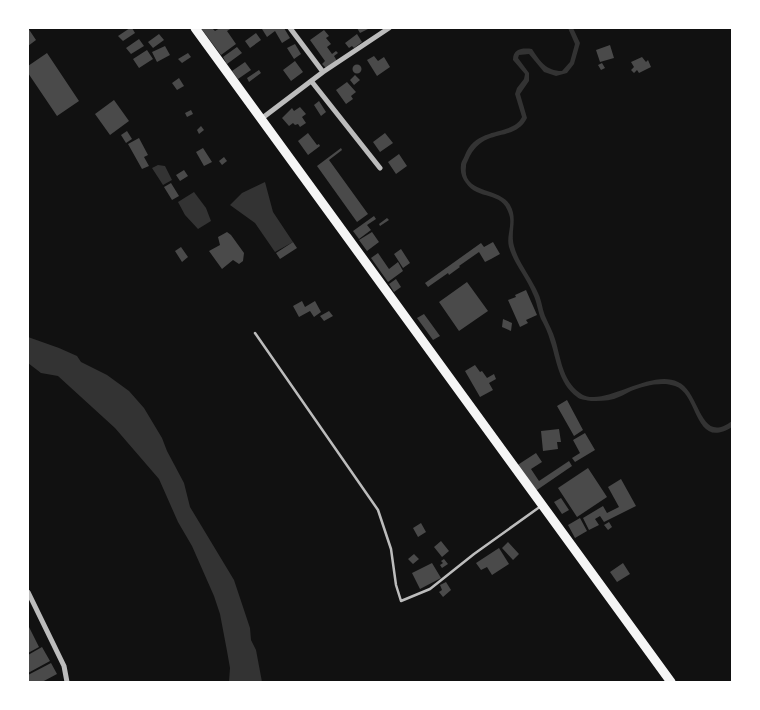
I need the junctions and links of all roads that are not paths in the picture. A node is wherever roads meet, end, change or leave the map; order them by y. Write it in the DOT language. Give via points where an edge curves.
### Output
graph roads {
  1 [pos="195,28"];
  2 [pos="290,28"];
  3 [pos="389,28"];
  4 [pos="323,72"];
  5 [pos="312,82"];
  6 [pos="261,119"];
  7 [pos="380,168"];
  8 [pos="255,333"];
  9 [pos="541,506"];
  10 [pos="28,592"];
  11 [pos="67,682"];
  12 [pos="671,682"];
  1 -- 6 [label="main road"];
  2 -- 4 [label="street"];
  3 -- 4 [label="street"];
  4 -- 5 [label="street"];
  5 -- 6 [label="street"];
  5 -- 7 [label="street"];
  6 -- 9 [label="main road"];
  8 -- 9 [label="lane" via="378,510 391,549 400,601 430,589"];
  9 -- 12 [label="main road"];
  10 -- 11 [label="street" via="64,666"];
}
